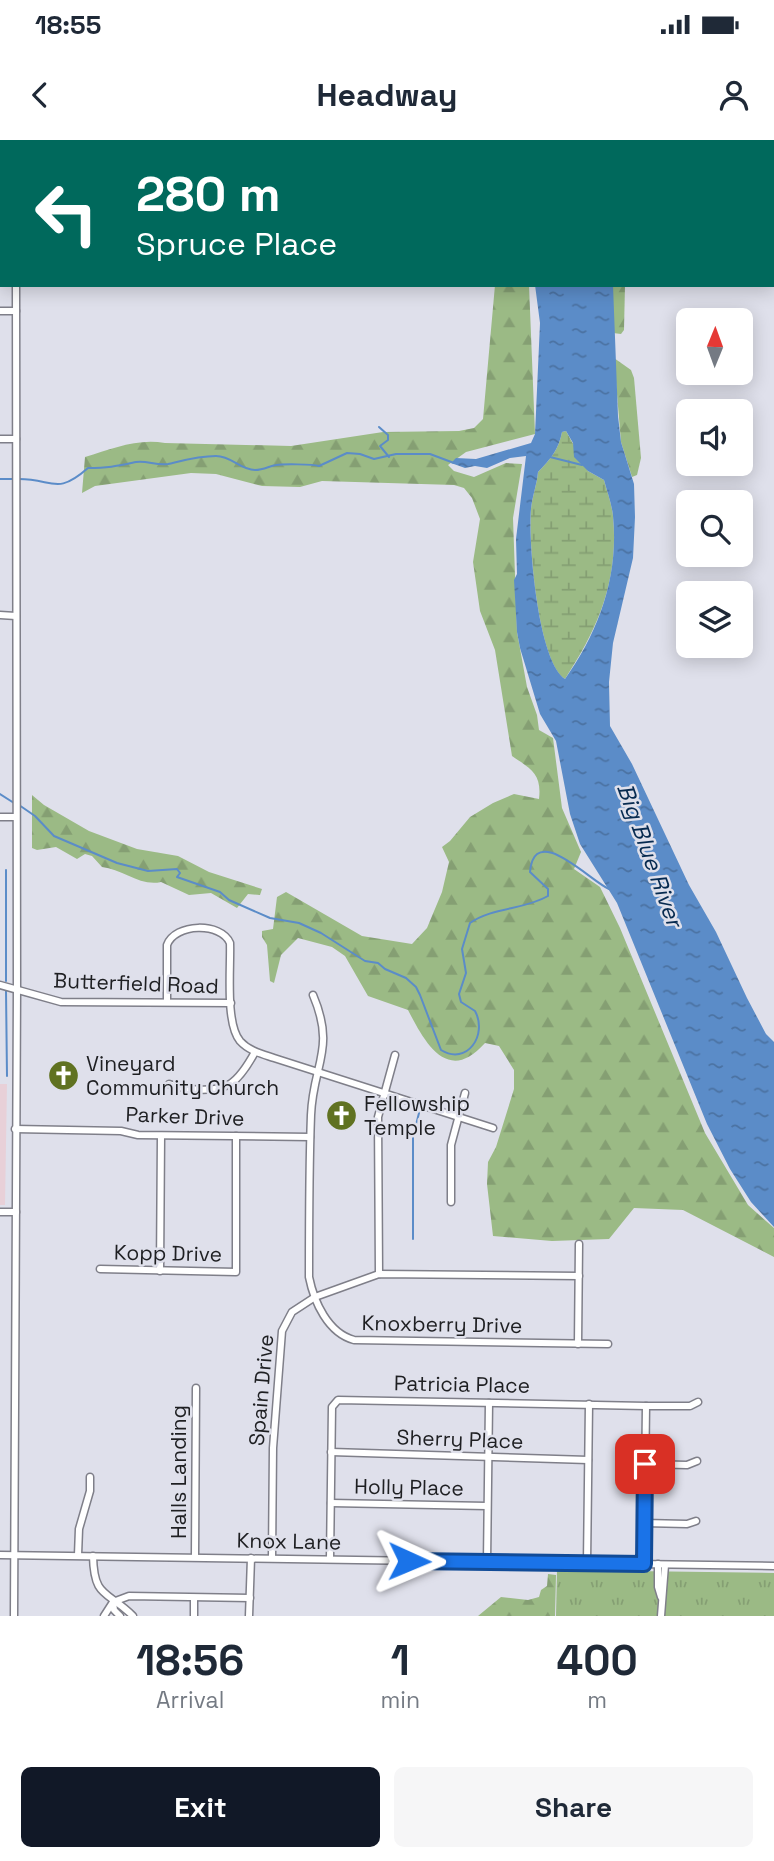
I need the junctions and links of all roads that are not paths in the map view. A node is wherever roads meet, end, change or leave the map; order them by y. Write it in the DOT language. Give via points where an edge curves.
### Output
graph roads {
  1 [pos="16,287"];
  2 [pos="0,311"];
  3 [pos="16,311"];
  4 [pos="0,439"];
  5 [pos="16,439"];
  6 [pos="0,615"];
  7 [pos="16,615"];
  8 [pos="16,814"];
  9 [pos="0,817"];
  10 [pos="0,985"];
  11 [pos="17,989"];
  12 [pos="313,995"];
  13 [pos="167,1002"];
  14 [pos="231,1003"];
  15 [pos="255,1052"];
  16 [pos="396,1055"];
  17 [pos="318,1072"];
  18 [pos="169,1084"];
  19 [pos="384,1093"];
  20 [pos="465,1093"];
  21 [pos="458,1117"];
  22 [pos="493,1128"];
  23 [pos="15,1129"];
  24 [pos="161,1136"];
  25 [pos="236,1136"];
  26 [pos="310,1137"];
  27 [pos="451,1202"];
  28 [pos="0,1212"];
  29 [pos="16,1212"];
  30 [pos="579,1244"];
  31 [pos="100,1269"];
  32 [pos="160,1270"];
  33 [pos="379,1274"];
  34 [pos="579,1276"];
  35 [pos="315,1297"];
  36 [pos="578,1343"];
  37 [pos="608,1344"];
  38 [pos="196,1388"];
  39 [pos="698,1402"];
  40 [pos="489,1403"];
  41 [pos="589,1404"];
  42 [pos="646,1406"];
  43 [pos="331,1452"];
  44 [pos="488,1457"];
  45 [pos="588,1460"];
  46 [pos="697,1461"];
  47 [pos="645,1464"];
  48 [pos="90,1477"];
  49 [pos="331,1503"];
  50 [pos="487,1506"];
  51 [pos="696,1521"];
  52 [pos="644,1523"];
  53 [pos="0,1555"];
  54 [pos="14,1555"];
  55 [pos="78,1555"];
  56 [pos="93,1556"];
  57 [pos="195,1557"];
  58 [pos="251,1558"];
  59 [pos="272,1558"];
  60 [pos="330,1559"];
  61 [pos="487,1562"];
  62 [pos="587,1563"];
  63 [pos="644,1564"];
  64 [pos="662,1564"];
  65 [pos="774,1566"];
  66 [pos="194,1598"];
  67 [pos="250,1598"];
  68 [pos="113,1602"];
  69 [pos="14,1616"];
  70 [pos="104,1616"];
  71 [pos="120,1616"];
  72 [pos="133,1616"];
  73 [pos="194,1616"];
  74 [pos="249,1616"];
  75 [pos="661,1616"];
  1 -- 3 [label="street"];
  2 -- 3 [label="street"];
  3 -- 5 [label="street"];
  4 -- 5 [label="street"];
  5 -- 7 [label="street"];
  6 -- 7 [label="street"];
  7 -- 8 [label="street"];
  8 -- 9 [label="street"];
  8 -- 11 [label="street"];
  10 -- 11 [label="street, Butterfield Road"];
  11 -- 13 [label="street, Butterfield Road" via="61,1002"];
  11 -- 23 [label="street"];
  12 -- 17 [label="street, Knoxberry Drive" via="325,1039"];
  13 -- 14 [label="street, Butterfield Road"];
  13 -- 14 [label="street" via="167,945 171,937 186,930 216,930 230,943"];
  14 -- 15 [label="street" via="236,1035"];
  15 -- 17 [label="street"];
  15 -- 18 [label="street" via="236,1079 223,1087"];
  16 -- 19 [label="street"];
  17 -- 19 [label="street"];
  17 -- 26 [label="street, Knoxberry Drive"];
  19 -- 21 [label="street"];
  19 -- 33 [label="street" via="378,1117"];
  20 -- 21 [label="street"];
  21 -- 22 [label="street"];
  21 -- 27 [label="street" via="451,1145"];
  23 -- 24 [label="street, Parker Drive"];
  23 -- 29 [label="street"];
  24 -- 25 [label="street, Parker Drive"];
  24 -- 32 [label="street"];
  25 -- 26 [label="street, Parker Drive"];
  25 -- 32 [label="street, Kopp Drive" via="236,1272"];
  26 -- 35 [label="street, Knoxberry Drive" via="309,1277"];
  28 -- 29 [label="street"];
  29 -- 54 [label="street"];
  30 -- 34 [label="street"];
  31 -- 32 [label="street, Kopp Drive"];
  33 -- 34 [label="street, Spain Drive"];
  33 -- 35 [label="street, Spain Drive"];
  34 -- 36 [label="street"];
  35 -- 36 [label="street, Knoxberry Drive" via="330,1325 351,1340"];
  35 -- 59 [label="street, Spain Drive" via="292,1312 282,1331 273,1448"];
  36 -- 37 [label="street, Knoxberry Drive"];
  38 -- 57 [label="street, Halls Landing"];
  39 -- 42 [label="street, Patricia Place"];
  40 -- 41 [label="street, Patricia Place"];
  40 -- 43 [label="street, Patricia Place" via="338,1400 332,1407"];
  40 -- 44 [label="street"];
  41 -- 42 [label="street, Patricia Place"];
  41 -- 45 [label="street"];
  42 -- 47 [label="street"];
  43 -- 44 [label="street, Sherry Place"];
  43 -- 49 [label="street, Patricia Place"];
  44 -- 45 [label="street, Sherry Place"];
  44 -- 50 [label="street"];
  45 -- 62 [label="street"];
  46 -- 47 [label="street"];
  47 -- 52 [label="street"];
  48 -- 55 [label="street"];
  49 -- 50 [label="street, Holly Place"];
  49 -- 60 [label="street, Patricia Place"];
  50 -- 61 [label="street"];
  51 -- 52 [label="street"];
  52 -- 63 [label="street"];
  53 -- 54 [label="street, Knox Lane"];
  54 -- 55 [label="street, Knox Lane"];
  54 -- 69 [label="street"];
  55 -- 56 [label="street, Knox Lane"];
  56 -- 57 [label="street, Knox Lane"];
  56 -- 68 [label="street" via="95,1583"];
  57 -- 58 [label="street, Knox Lane"];
  58 -- 59 [label="street, Knox Lane"];
  58 -- 67 [label="street"];
  59 -- 60 [label="street, Knox Lane"];
  60 -- 61 [label="street, Knox Lane"];
  61 -- 62 [label="street, Knox Lane"];
  62 -- 63 [label="street, Knox Lane"];
  63 -- 64 [label="street, Knox Lane"];
  64 -- 65 [label="street, Knox Lane"];
  64 -- 75 [label="street" via="658,1587"];
  66 -- 67 [label="street"];
  66 -- 68 [label="street" via="129,1596"];
  66 -- 73 [label="street"];
  67 -- 74 [label="street"];
  68 -- 70 [label="street"];
  68 -- 71 [label="street"];
  68 -- 72 [label="street"];
}
